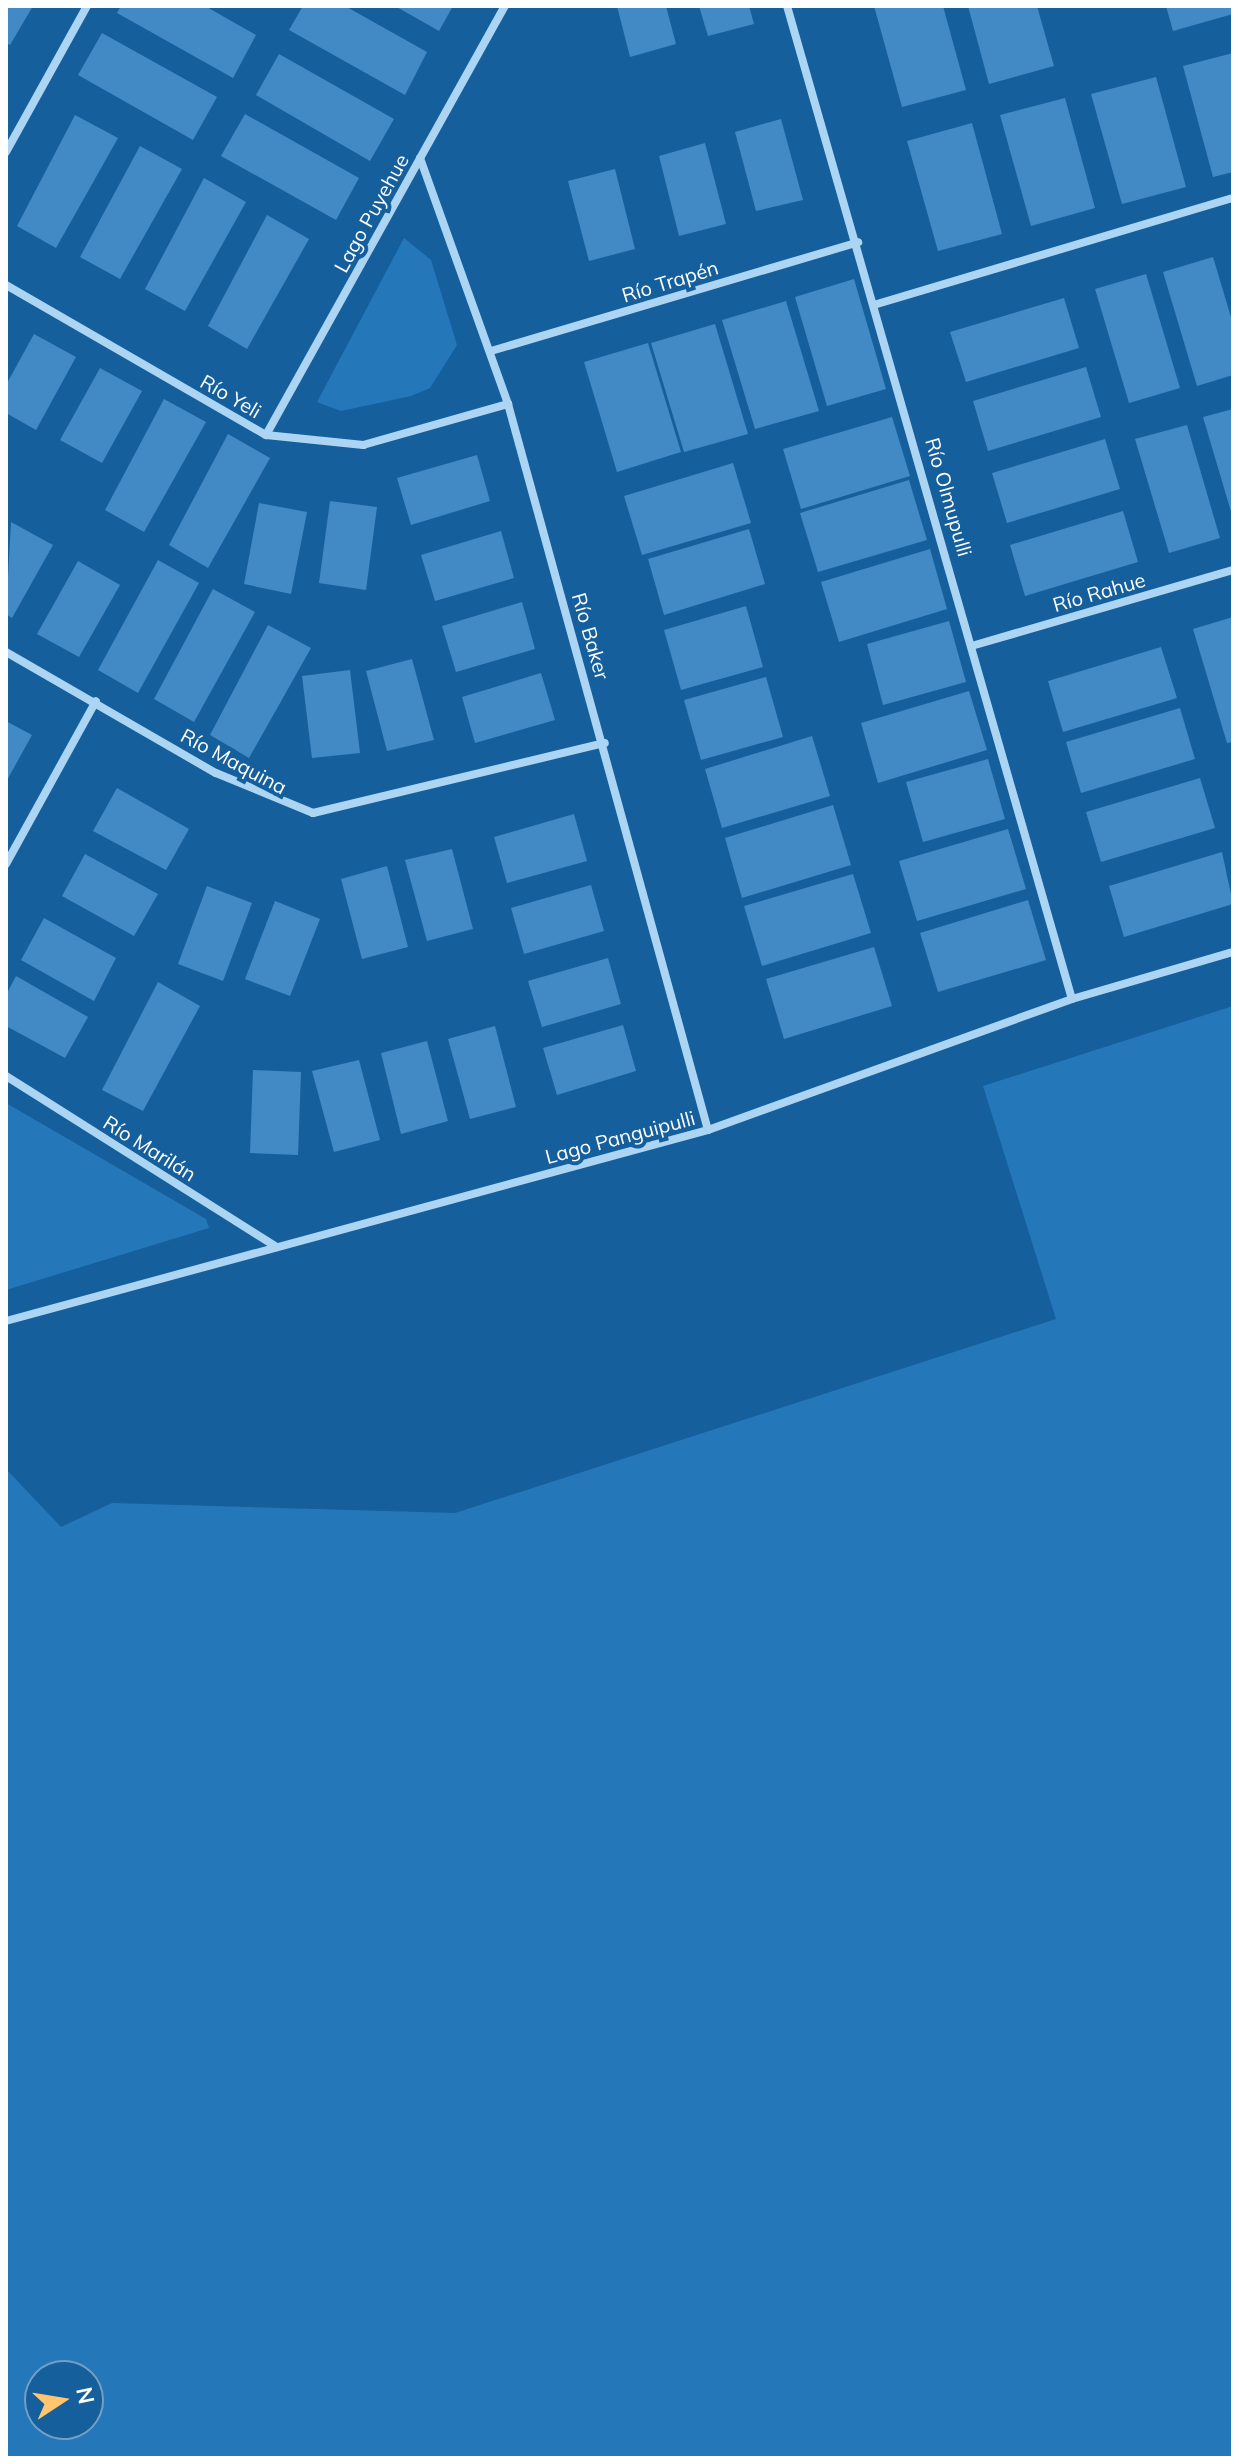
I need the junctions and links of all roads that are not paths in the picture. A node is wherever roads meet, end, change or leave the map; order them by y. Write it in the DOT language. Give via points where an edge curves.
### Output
graph roads {
  1 [pos="87,6"];
  2 [pos="505,6"];
  3 [pos="787,6"];
  4 [pos="6,152"];
  5 [pos="420,158"];
  6 [pos="1233,198"];
  7 [pos="858,242"];
  8 [pos="6,285"];
  9 [pos="877,304"];
  10 [pos="491,351"];
  11 [pos="508,404"];
  12 [pos="266,435"];
  13 [pos="1233,570"];
  14 [pos="975,645"];
  15 [pos="6,652"];
  16 [pos="96,701"];
  17 [pos="605,743"];
  18 [pos="6,864"];
  19 [pos="1233,952"];
  20 [pos="1072,999"];
  21 [pos="6,1076"];
  22 [pos="708,1130"];
  23 [pos="277,1247"];
  24 [pos="6,1321"];
  1 -- 4 [label="street"];
  2 -- 5 [label="street, Lago Puyehue"];
  3 -- 7 [label="street, Río Olmupulli"];
  5 -- 10 [label="street, Río Baker"];
  5 -- 12 [label="street, Lago Puyehue"];
  6 -- 9 [label="street"];
  7 -- 9 [label="street, Río Olmupulli"];
  7 -- 10 [label="street, Río Trapén"];
  8 -- 12 [label="street, Río Yeli"];
  9 -- 14 [label="street, Río Olmupulli"];
  10 -- 11 [label="street, Río Baker"];
  11 -- 12 [label="street, Río Yeli" via="363,445"];
  11 -- 17 [label="street, Río Baker"];
  13 -- 14 [label="street, Río Rahue"];
  14 -- 20 [label="street, Río Olmupulli"];
  15 -- 16 [label="street, Río Maquina"];
  16 -- 17 [label="street, Río Maquina" via="216,773 313,813"];
  16 -- 18 [label="street"];
  17 -- 22 [label="street, Río Baker"];
  19 -- 20 [label="street, Lago Panguipulli"];
  20 -- 22 [label="street, Lago Panguipulli"];
  21 -- 23 [label="street, Río Marilán"];
  22 -- 23 [label="street, Lago Panguipulli"];
  23 -- 24 [label="street, Lago Panguipulli"];
}
